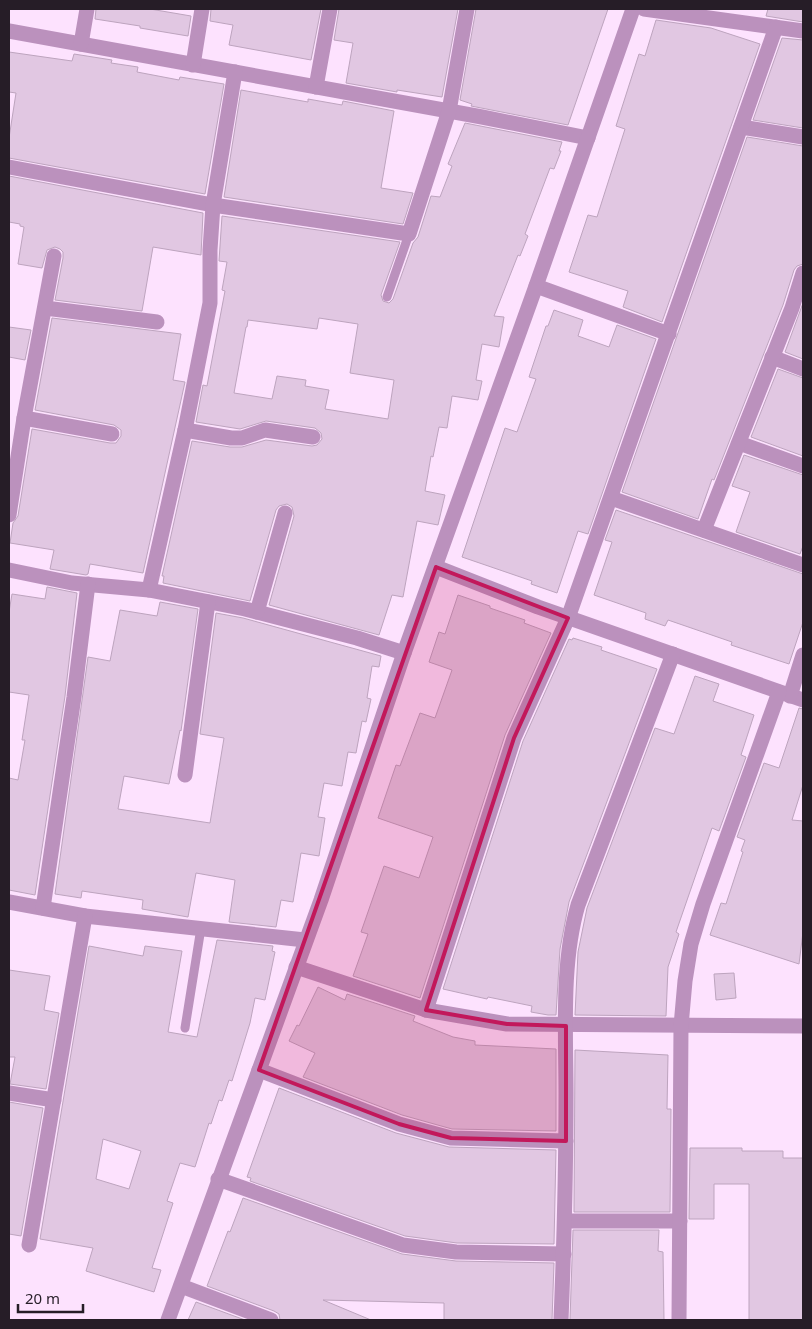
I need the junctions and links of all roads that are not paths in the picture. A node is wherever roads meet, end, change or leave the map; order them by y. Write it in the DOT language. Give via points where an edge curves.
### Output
graph roads {
  1 [pos="87,9"];
  2 [pos="202,9"];
  3 [pos="330,9"];
  4 [pos="467,9"];
  5 [pos="633,9"];
  6 [pos="644,9"];
  7 [pos="776,27"];
  8 [pos="9,31"];
  9 [pos="803,31"];
  10 [pos="81,44"];
  11 [pos="192,65"];
  12 [pos="235,72"];
  13 [pos="316,87"];
  14 [pos="449,111"];
  15 [pos="741,127"];
  16 [pos="803,137"];
  17 [pos="588,138"];
  18 [pos="9,167"];
  19 [pos="213,205"];
  20 [pos="409,234"];
  21 [pos="54,256"];
  22 [pos="803,273"];
  23 [pos="536,286"];
  24 [pos="387,296"];
  25 [pos="45,308"];
  26 [pos="158,322"];
  27 [pos="669,334"];
  28 [pos="772,357"];
  29 [pos="803,369"];
  30 [pos="24,418"];
  31 [pos="185,430"];
  32 [pos="112,434"];
  33 [pos="313,437"];
  34 [pos="738,443"];
  35 [pos="803,466"];
  36 [pos="611,498"];
  37 [pos="285,512"];
  38 [pos="9,515"];
  39 [pos="704,530"];
  40 [pos="803,565"];
  41 [pos="436,567"];
  42 [pos="9,570"];
  43 [pos="88,584"];
  44 [pos="149,590"];
  45 [pos="208,602"];
  46 [pos="257,612"];
  47 [pos="568,618"];
  48 [pos="404,653"];
  49 [pos="673,654"];
  50 [pos="803,655"];
  51 [pos="791,696"];
  52 [pos="185,775"];
  53 [pos="9,902"];
  54 [pos="43,908"];
  55 [pos="85,916"];
  56 [pos="201,928"];
  57 [pos="305,940"];
  58 [pos="296,967"];
  59 [pos="426,1010"];
  60 [pos="566,1026"];
  61 [pos="681,1026"];
  62 [pos="803,1026"];
  63 [pos="186,1028"];
  64 [pos="259,1070"];
  65 [pos="9,1093"];
  66 [pos="54,1100"];
  67 [pos="566,1141"];
  68 [pos="218,1179"];
  69 [pos="565,1220"];
  70 [pos="680,1221"];
  71 [pos="29,1245"];
  72 [pos="564,1254"];
  73 [pos="181,1286"];
  74 [pos="168,1320"];
  75 [pos="270,1320"];
  76 [pos="561,1320"];
  77 [pos="679,1320"];
  1 -- 10 [label="street"];
  2 -- 11 [label="street"];
  3 -- 13 [label="street"];
  4 -- 14 [label="street"];
  5 -- 17 [label="street"];
  6 -- 7 [label="street"];
  7 -- 9 [label="street"];
  7 -- 15 [label="street"];
  8 -- 10 [label="street"];
  10 -- 11 [label="street"];
  11 -- 12 [label="street"];
  12 -- 13 [label="street"];
  12 -- 19 [label="street"];
  13 -- 14 [label="street"];
  14 -- 17 [label="street"];
  14 -- 20 [label="street"];
  15 -- 16 [label="street"];
  15 -- 27 [label="street"];
  17 -- 23 [label="street"];
  18 -- 19 [label="street"];
  19 -- 20 [label="street"];
  19 -- 31 [label="street" via="210,303"];
  20 -- 24 [label="lane"];
  21 -- 25 [label="street"];
  22 -- 28 [label="street"];
  23 -- 27 [label="street"];
  23 -- 41 [label="street"];
  25 -- 26 [label="street"];
  25 -- 30 [label="street"];
  27 -- 36 [label="street"];
  28 -- 29 [label="street"];
  28 -- 34 [label="street"];
  30 -- 32 [label="street"];
  30 -- 38 [label="street"];
  31 -- 33 [label="street" via="231,438 242,438 265,430"];
  31 -- 44 [label="street"];
  34 -- 35 [label="street"];
  34 -- 39 [label="street"];
  36 -- 39 [label="street"];
  36 -- 47 [label="street"];
  37 -- 46 [label="street"];
  39 -- 40 [label="street"];
  41 -- 47 [label="street"];
  41 -- 48 [label="street"];
  42 -- 43 [label="street"];
  43 -- 44 [label="street"];
  43 -- 54 [label="street"];
  44 -- 45 [label="street"];
  45 -- 46 [label="street"];
  45 -- 52 [label="street"];
  46 -- 48 [label="street"];
  47 -- 49 [label="street"];
  47 -- 59 [label="street" via="514,738"];
  48 -- 57 [label="street"];
  49 -- 51 [label="street"];
  49 -- 60 [label="street" via="574,920 568,950"];
  50 -- 51 [label="street"];
  51 -- 61 [label="street" via="703,904 691,944"];
  53 -- 54 [label="street"];
  54 -- 55 [label="street"];
  55 -- 56 [label="street"];
  55 -- 66 [label="street"];
  56 -- 57 [label="street"];
  56 -- 63 [label="lane"];
  57 -- 58 [label="street"];
  58 -- 59 [label="street"];
  58 -- 64 [label="street"];
  59 -- 60 [label="street" via="507,1024"];
  60 -- 61 [label="street"];
  60 -- 67 [label="street"];
  61 -- 62 [label="street"];
  61 -- 70 [label="street"];
  64 -- 67 [label="street" via="399,1124 451,1138"];
  64 -- 68 [label="street"];
  65 -- 66 [label="street"];
  66 -- 71 [label="street"];
  67 -- 69 [label="street"];
  68 -- 72 [label="street" via="404,1245 456,1252"];
  68 -- 73 [label="street"];
  69 -- 70 [label="street"];
  69 -- 72 [label="street"];
  70 -- 77 [label="street"];
  72 -- 76 [label="street"];
  73 -- 74 [label="street"];
  73 -- 75 [label="street"];
}
